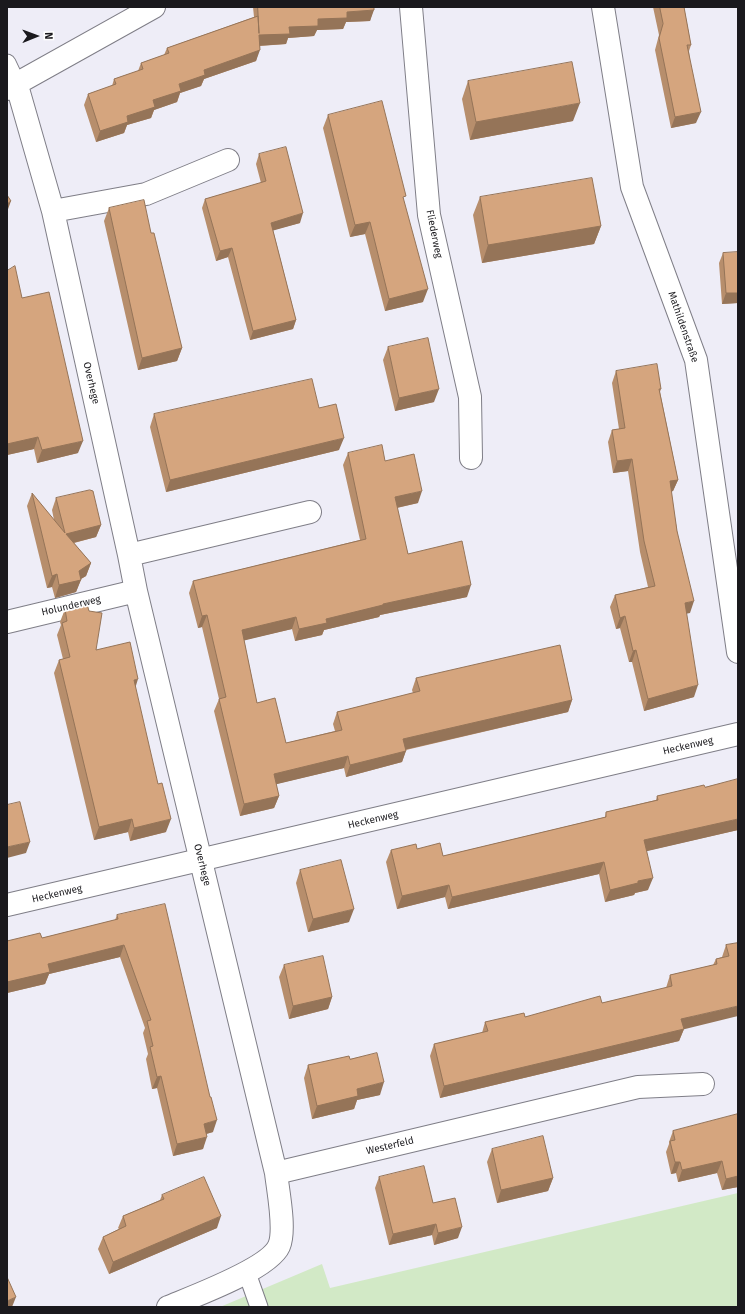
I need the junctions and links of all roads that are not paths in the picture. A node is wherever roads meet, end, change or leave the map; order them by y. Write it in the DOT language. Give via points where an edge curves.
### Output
graph roads {
  1 [pos="154,7"];
  2 [pos="411,7"];
  3 [pos="603,7"];
  4 [pos="7,63"];
  5 [pos="12,85"];
  6 [pos="228,160"];
  7 [pos="53,212"];
  8 [pos="471,458"];
  9 [pos="310,512"];
  10 [pos="129,555"];
  11 [pos="136,591"];
  12 [pos="7,622"];
  13 [pos="738,652"];
  14 [pos="738,734"];
  15 [pos="201,861"];
  16 [pos="7,905"];
  17 [pos="703,1084"];
  18 [pos="276,1174"];
  19 [pos="247,1272"];
  20 [pos="168,1307"];
  21 [pos="259,1307"];
  1 -- 5 [label="street"];
  2 -- 8 [label="street, Fliederweg" via="429,215 470,397"];
  3 -- 13 [label="street, Mathildenstraße" via="632,187 696,360"];
  4 -- 5 [label="lane"];
  5 -- 7 [label="street, Overhege"];
  6 -- 7 [label="street" via="146,194"];
  7 -- 10 [label="street, Overhege"];
  9 -- 10 [label="street"];
  10 -- 11 [label="street, Overhege"];
  11 -- 12 [label="street, Holunderweg"];
  11 -- 15 [label="street, Overhege"];
  14 -- 15 [label="street, Heckenweg"];
  15 -- 16 [label="street, Heckenweg"];
  15 -- 18 [label="street, Overhege"];
  17 -- 18 [label="street, Westerfeld" via="638,1087"];
  18 -- 19 [label="street" via="282,1218 279,1247 260,1266"];
  19 -- 20 [label="street"];
  19 -- 21 [label="lane"];
}
